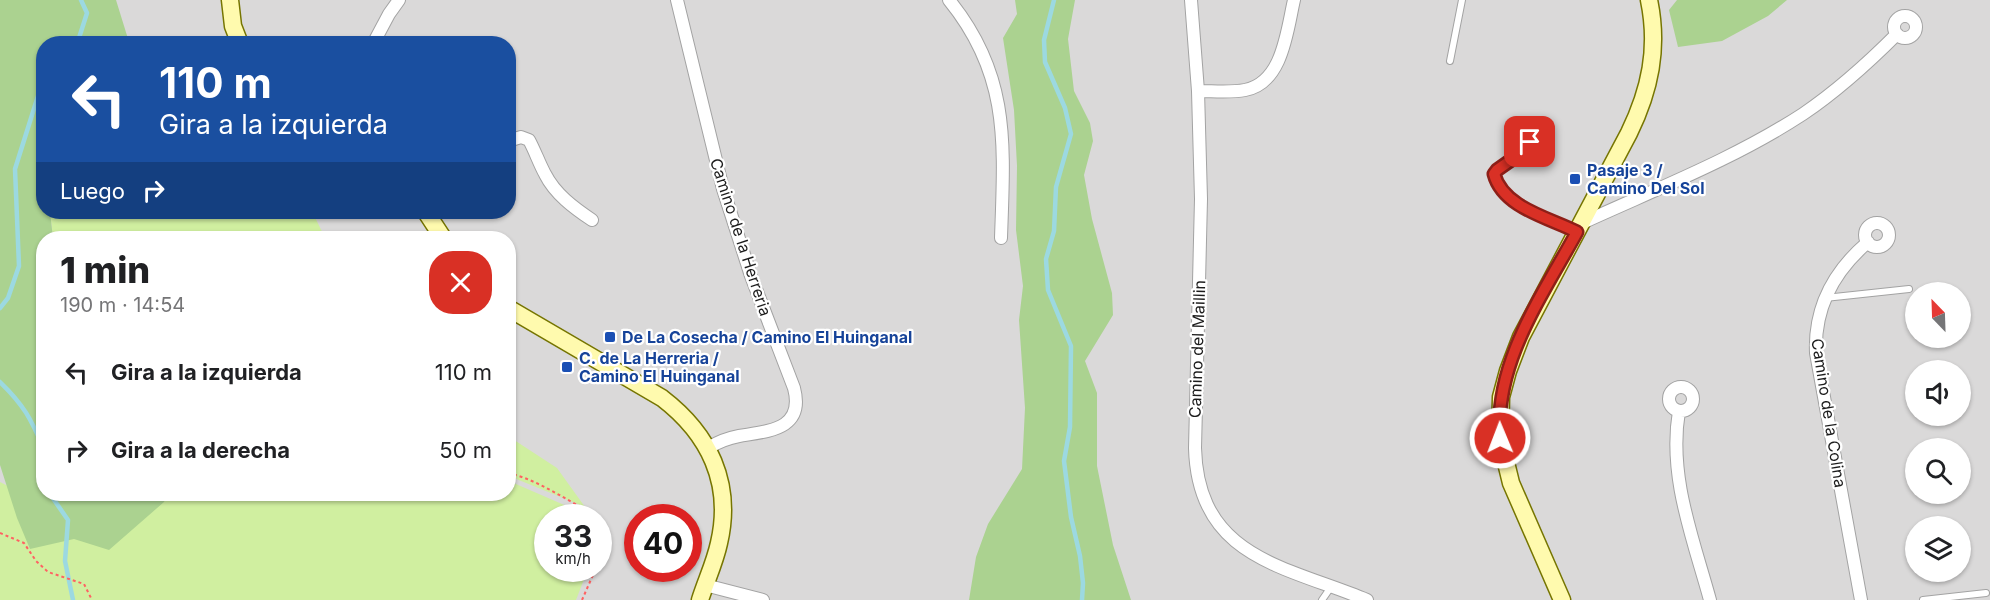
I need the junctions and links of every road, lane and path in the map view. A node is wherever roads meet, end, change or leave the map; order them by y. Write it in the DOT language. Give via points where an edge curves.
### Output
graph roads {
  1 [pos="230,0"];
  2 [pos="399,0"];
  3 [pos="677,0"];
  4 [pos="949,0"];
  5 [pos="1191,0"];
  6 [pos="1294,0"];
  7 [pos="1462,0"];
  8 [pos="1648,0"];
  9 [pos="1897,34"];
  10 [pos="237,36"];
  11 [pos="377,36"];
  12 [pos="1450,61"];
  13 [pos="1198,91"];
  14 [pos="516,139"];
  15 [pos="1530,142"];
  16 [pos="592,220"];
  17 [pos="1580,228"];
  18 [pos="1001,238"];
  19 [pos="1868,242"];
  20 [pos="1905,290"];
  21 [pos="1824,298"];
  22 [pos="516,313"];
  23 [pos="1678,411"];
  24 [pos="708,448"];
  25 [pos="516,475"];
  26 [pos="574,504"];
  27 [pos="0,533"];
  28 [pos="590,582"];
  29 [pos="1331,586"];
  30 [pos="703,592"];
  31 [pos="1986,593"];
  32 [pos="92,600"];
  33 [pos="582,600"];
  34 [pos="763,600"];
  35 [pos="1322,600"];
  36 [pos="1367,600"];
  37 [pos="1562,600"];
  38 [pos="1710,600"];
  39 [pos="1861,600"];
  40 [pos="1923,600"];
  1 -- 10 [label="street"];
  2 -- 11 [label="street"];
  3 -- 24 [label="street, Camino de la Herreria" via="723,189 796,400 790,417 780,428 731,438"];
  4 -- 18 [label="street" via="977,40 997,96 1003,155"];
  5 -- 13 [label="street, Camino del Maillin"];
  6 -- 13 [label="street" via="1280,55 1264,81 1246,90"];
  7 -- 12 [label="lane"];
  8 -- 17 [label="street" via="1654,40 1648,88"];
  9 -- 17 [label="street" via="1826,97 1780,128"];
  13 -- 29 [label="street, Camino del Maillin" via="1201,199 1195,448 1199,486 1213,517 1240,545 1274,565"];
  14 -- 16 [label="street" via="529,140 556,190"];
  15 -- 17 [label="lane" via="1497,170 1496,181 1514,202"];
  17 -- 37 [label="street" via="1521,337 1504,384 1499,417 1506,468"];
  19 -- 21 [label="street, Camino de la Colina" via="1839,272"];
  20 -- 21 [label="lane"];
  21 -- 39 [label="street, Camino de la Colina" via="1816,352"];
  22 -- 24 [label="street" via="662,398 693,425"];
  23 -- 38 [label="street" via="1677,472"];
  24 -- 30 [label="street" via="721,490 723,518"];
  25 -- 26 [label="path"];
  27 -- 32 [label="path" via="24,543 48,572 84,584"];
  28 -- 33 [label="path"];
  29 -- 35 [label="lane"];
  29 -- 36 [label="street, Camino del Maillin"];
  30 -- 34 [label="street"];
  31 -- 40 [label="lane"];
}
